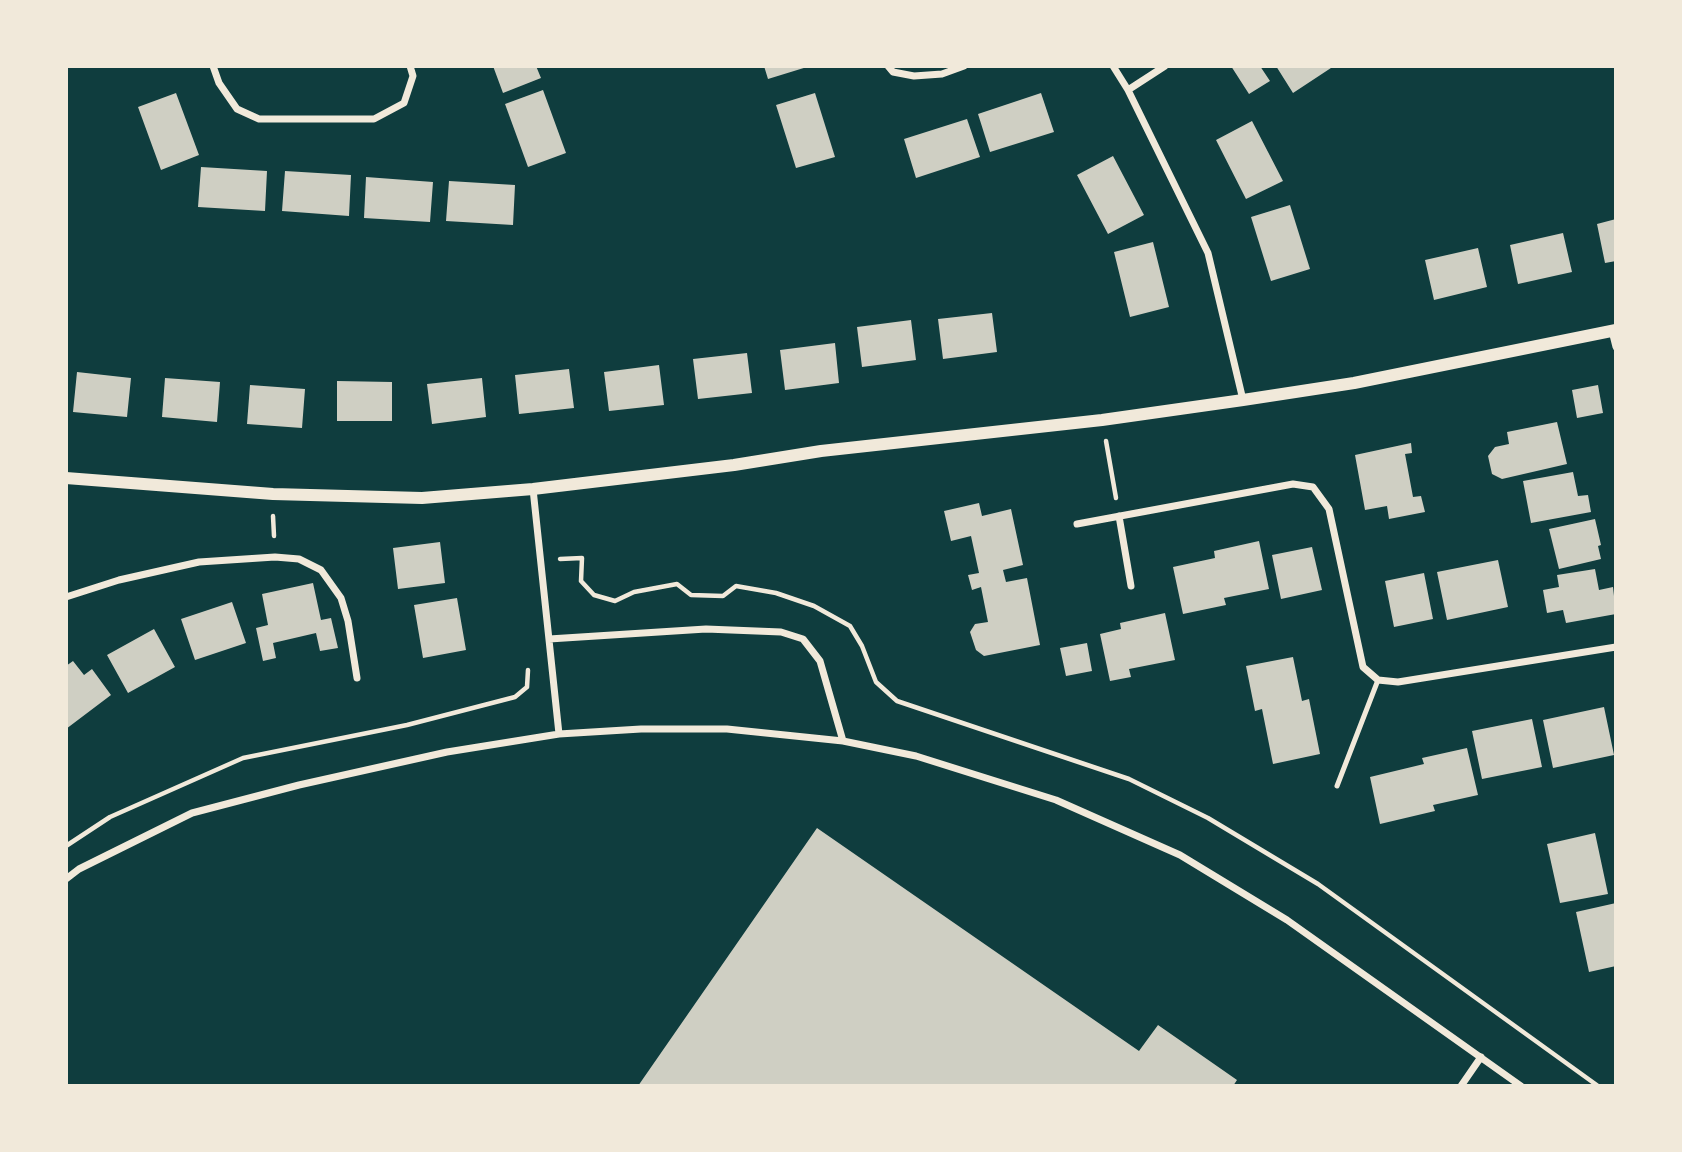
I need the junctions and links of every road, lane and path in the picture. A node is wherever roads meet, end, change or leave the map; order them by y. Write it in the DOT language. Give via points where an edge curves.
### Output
graph roads {
  1 [pos="213,66"];
  2 [pos="410,66"];
  3 [pos="888,66"];
  4 [pos="964,66"];
  5 [pos="1113,66"];
  6 [pos="1165,66"];
  7 [pos="1128,90"];
  8 [pos="1614,331"];
  9 [pos="1615,346"];
  10 [pos="1243,400"];
  11 [pos="1102,420"];
  12 [pos="66,478"];
  13 [pos="533,489"];
  14 [pos="273,494"];
  15 [pos="1119,516"];
  16 [pos="1076,524"];
  17 [pos="275,558"];
  18 [pos="1131,586"];
  19 [pos="66,597"];
  20 [pos="549,639"];
  21 [pos="1615,647"];
  22 [pos="357,678"];
  23 [pos="1378,680"];
  24 [pos="559,734"];
  25 [pos="843,741"];
  26 [pos="1337,786"];
  27 [pos="66,878"];
  28 [pos="1481,1056"];
  29 [pos="1461,1086"];
  30 [pos="1521,1086"];
  1 -- 2 [label="street" via="237,109 259,119 374,119 404,103 413,76"];
  3 -- 4 [label="street" via="893,72 914,76 942,74"];
  5 -- 7 [label="street"];
  6 -- 7 [label="street"];
  7 -- 10 [label="street" via="1208,253"];
  8 -- 9 [label="street"];
  8 -- 10 [label="street" via="1354,383"];
  10 -- 11 [label="street"];
  11 -- 13 [label="street"];
  11 -- 15 [label="path"];
  12 -- 14 [label="street"];
  13 -- 14 [label="street" via="422,498"];
  13 -- 20 [label="street"];
  14 -- 17 [label="path"];
  15 -- 16 [label="street"];
  15 -- 18 [label="street"];
  15 -- 23 [label="street" via="1293,484 1313,487 1329,509 1363,667"];
  17 -- 19 [label="street" via="199,562"];
  17 -- 22 [label="street" via="299,559 321,570 341,598"];
  20 -- 24 [label="street"];
  20 -- 25 [label="street" via="706,629 781,632 803,639 820,661"];
  21 -- 23 [label="street" via="1398,682"];
  23 -- 26 [label="lane"];
  24 -- 25 [label="street" via="727,729"];
  24 -- 27 [label="street" via="447,752 192,813"];
  25 -- 28 [label="street" via="916,755 1056,800 1180,855 1287,920"];
  28 -- 29 [label="street"];
  28 -- 30 [label="street"];
}
